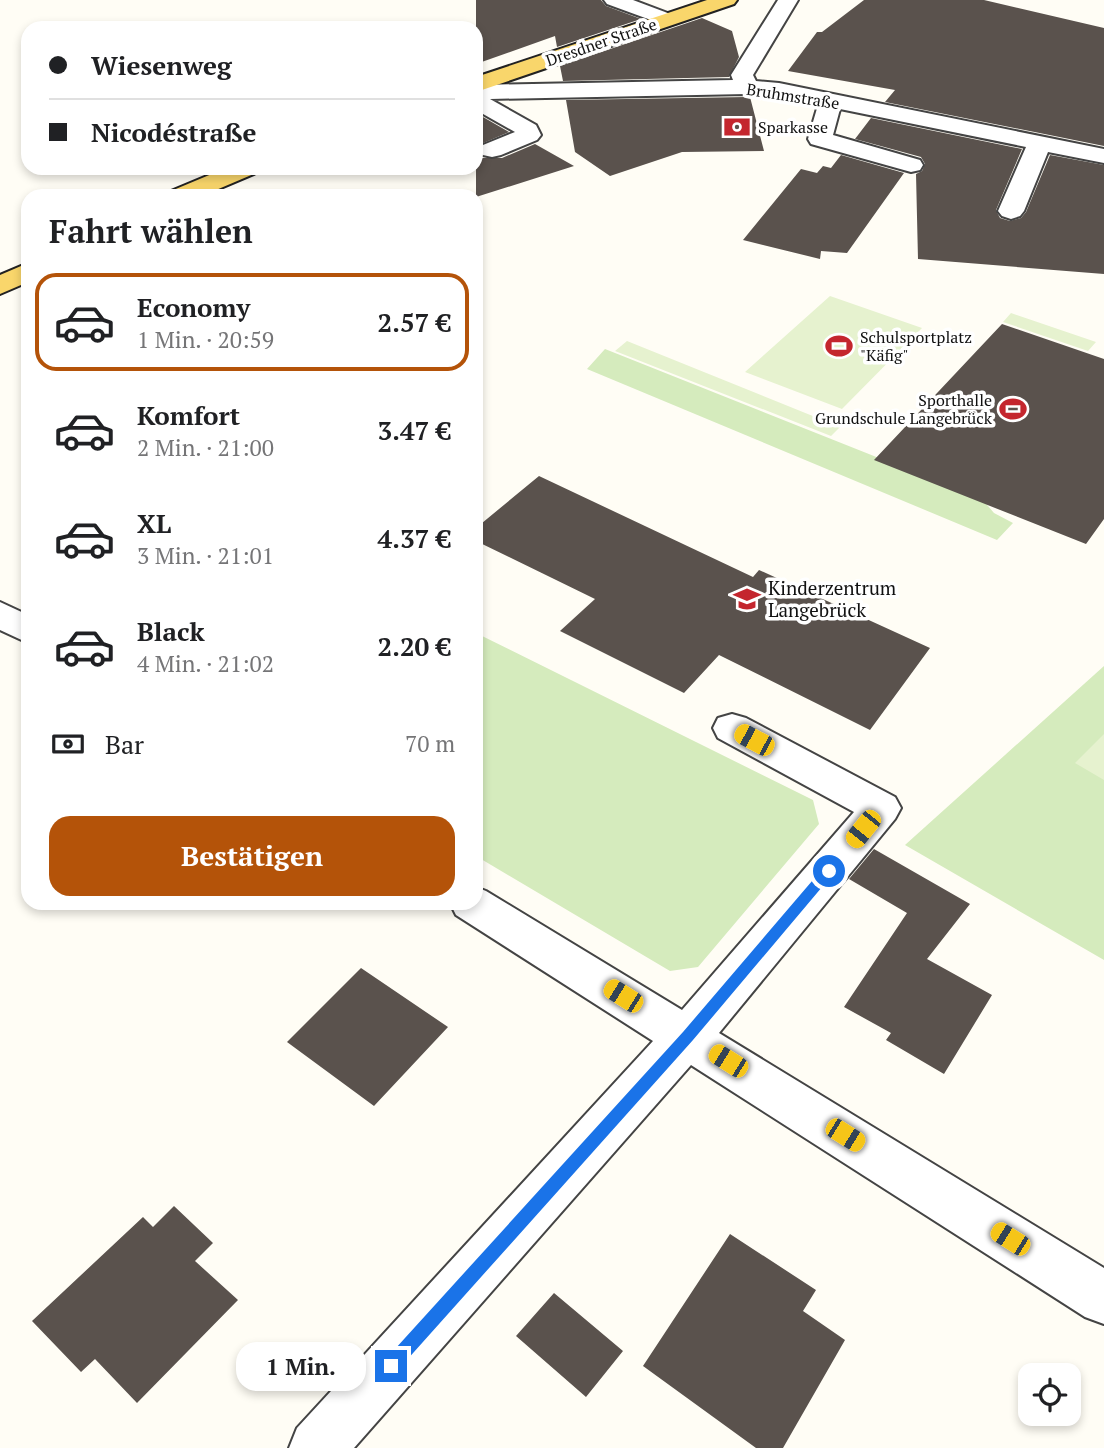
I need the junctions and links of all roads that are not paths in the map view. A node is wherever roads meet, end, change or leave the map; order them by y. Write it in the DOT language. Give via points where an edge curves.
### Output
graph roads {
  1 [pos="614,0"];
  2 [pos="727,0"];
  3 [pos="788,0"];
  4 [pos="666,19"];
  5 [pos="483,83"];
  6 [pos="747,87"];
  7 [pos="483,92"];
  8 [pos="831,101"];
  9 [pos="483,104"];
  10 [pos="1040,143"];
  11 [pos="492,150"];
  12 [pos="1104,156"];
  13 [pos="911,165"];
  14 [pos="230,175"];
  15 [pos="197,189"];
  16 [pos="1012,211"];
  17 [pos="21,275"];
  18 [pos="0,286"];
  19 [pos="0,614"];
  20 [pos="21,627"];
  21 [pos="733,728"];
  22 [pos="482,910"];
  23 [pos="688,1036"];
  24 [pos="1104,1298"];
  25 [pos="317,1448"];
  1 -- 4 [label="street"];
  2 -- 4 [label="main road, Dresdner Straße"];
  3 -- 6 [label="street" via="742,75"];
  4 -- 5 [label="main road, Dresdner Straße"];
  6 -- 7 [label="street, Bruhmstraße"];
  6 -- 8 [label="street, Bruhmstraße"];
  8 -- 10 [label="street, Bruhmstraße"];
  8 -- 13 [label="street" via="820,139"];
  9 -- 11 [label="street" via="528,130 529,135"];
  10 -- 12 [label="street, Bruhmstraße"];
  10 -- 16 [label="street"];
  14 -- 15 [label="main road"];
  17 -- 18 [label="main road"];
  19 -- 20 [label="street"];
  21 -- 23 [label="street" via="881,808"];
  22 -- 23 [label="street"];
  23 -- 24 [label="street"];
  23 -- 25 [label="street"];
}
